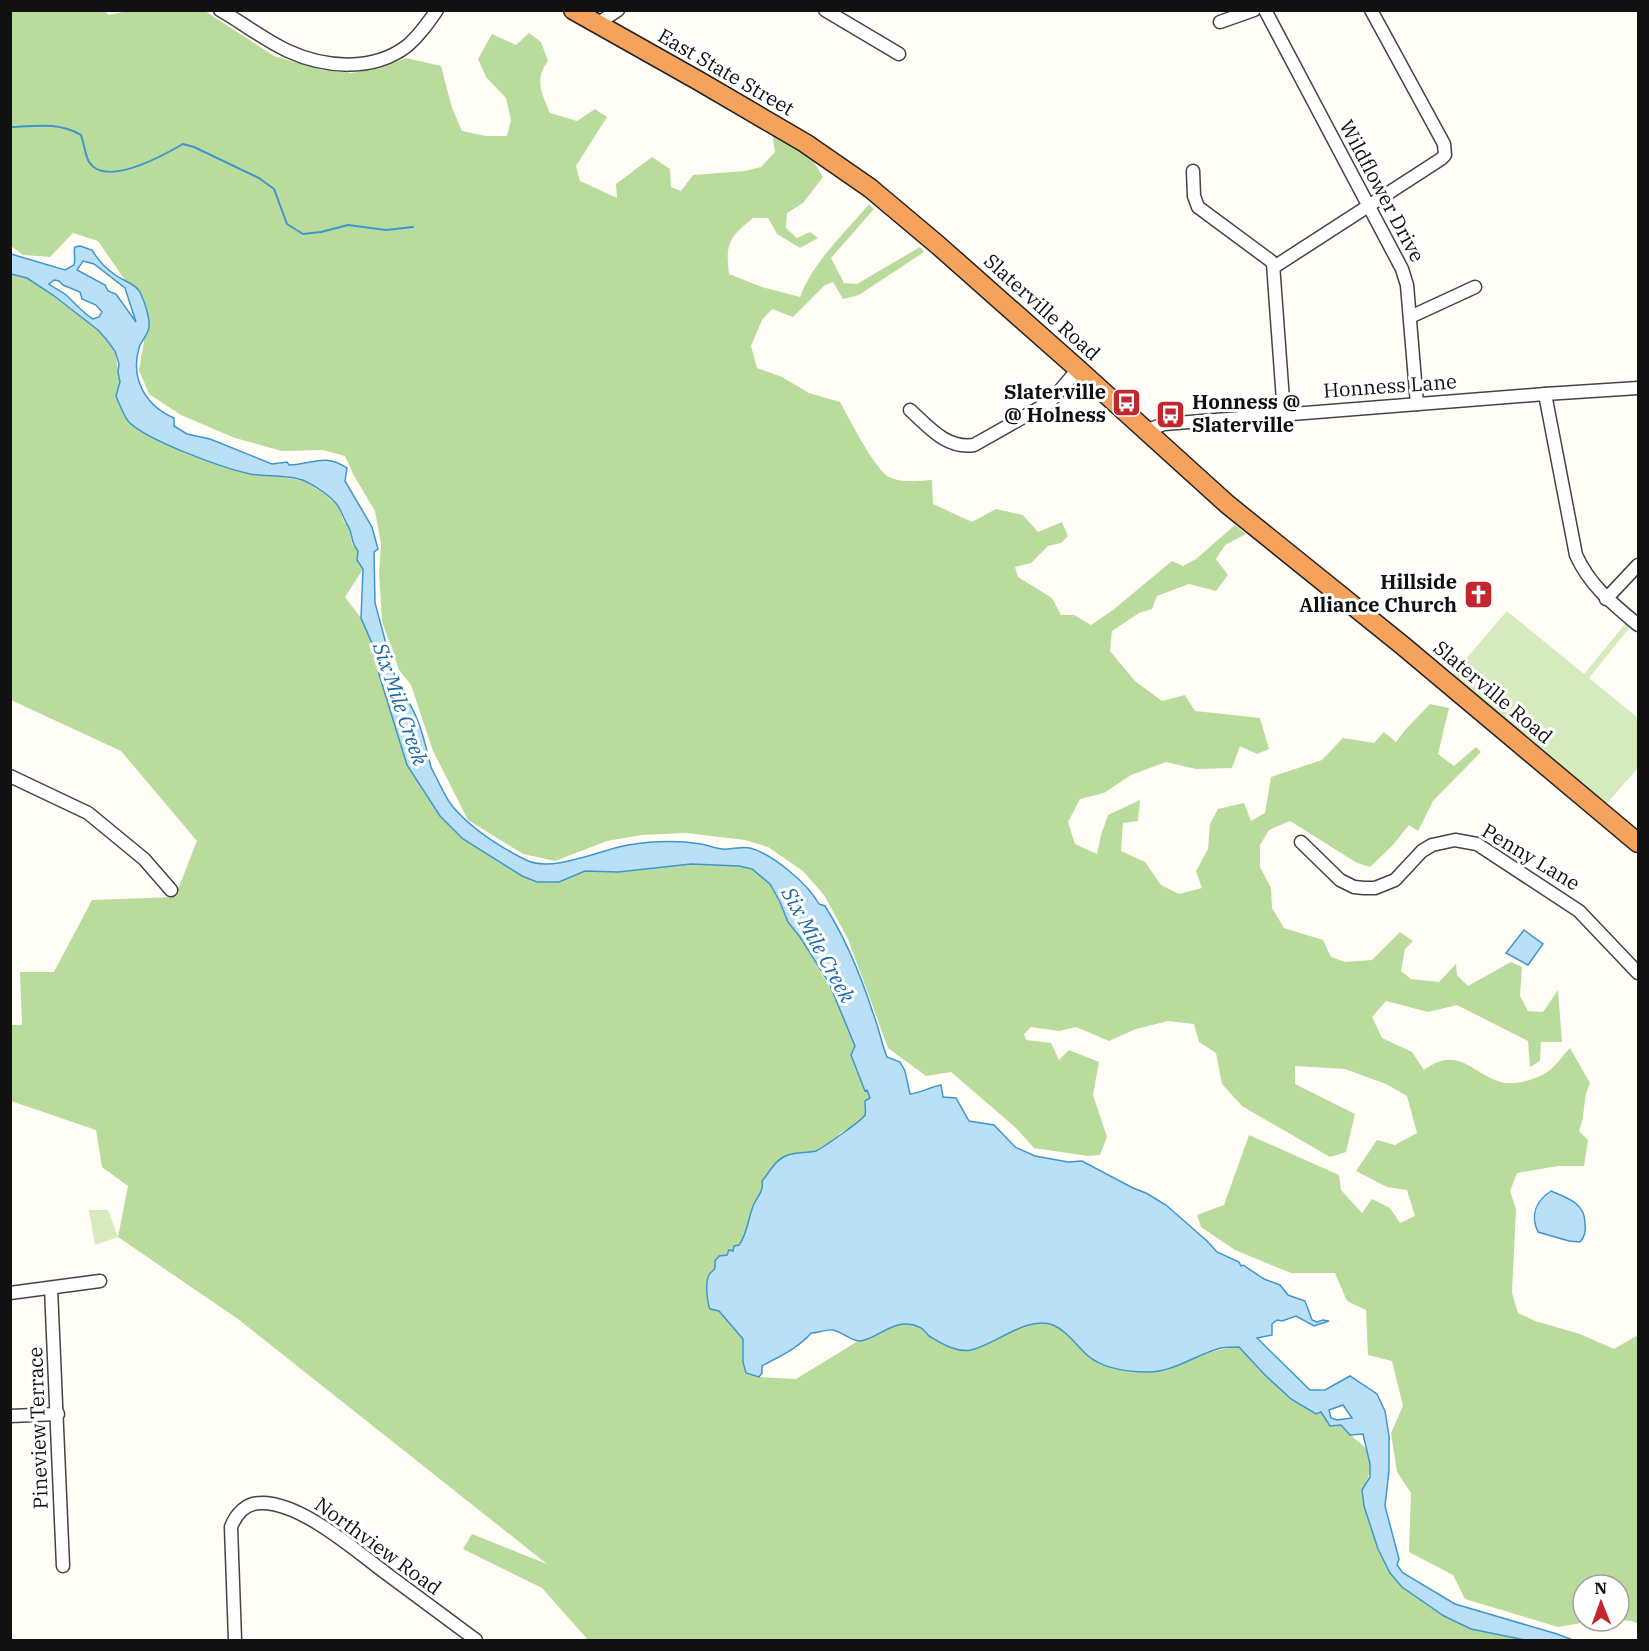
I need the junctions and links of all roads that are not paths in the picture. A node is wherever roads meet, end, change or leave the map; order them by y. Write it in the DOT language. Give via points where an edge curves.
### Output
graph roads {
  1 [pos="437,10"];
  2 [pos="573,10"];
  3 [pos="618,10"];
  4 [pos="825,10"];
  5 [pos="1254,10"];
  6 [pos="1265,10"];
  7 [pos="1371,10"];
  8 [pos="228,12"];
  9 [pos="1220,22"];
  10 [pos="597,24"];
  11 [pos="899,54"];
  12 [pos="825,156"];
  13 [pos="1193,171"];
  14 [pos="1368,207"];
  15 [pos="1274,267"];
  16 [pos="1475,287"];
  17 [pos="1410,317"];
  18 [pos="1078,369"];
  19 [pos="1638,388"];
  20 [pos="1545,394"];
  21 [pos="1417,404"];
  22 [pos="910,410"];
  23 [pos="1284,414"];
  24 [pos="1145,431"];
  25 [pos="1638,565"];
  26 [pos="1606,598"];
  27 [pos="1638,625"];
  28 [pos="10,776"];
  29 [pos="1301,842"];
  30 [pos="1638,843"];
  31 [pos="171,890"];
  32 [pos="1638,973"];
  33 [pos="100,1281"];
  34 [pos="51,1288"];
  35 [pos="10,1293"];
  36 [pos="58,1414"];
  37 [pos="10,1416"];
  38 [pos="63,1566"];
  39 [pos="235,1641"];
  40 [pos="476,1641"];
  1 -- 8 [label="street" via="406,46 374,62 344,66 288,52"];
  2 -- 10 [label="highway, East State Street"];
  3 -- 10 [label="street"];
  4 -- 11 [label="street"];
  5 -- 9 [label="street"];
  6 -- 14 [label="street, Wildflower Drive"];
  7 -- 14 [label="street" via="1445,150 1442,159"];
  10 -- 12 [label="highway, East State Street"];
  12 -- 18 [label="highway, Slaterville Road" via="898,211"];
  13 -- 15 [label="street" via="1198,207"];
  14 -- 15 [label="street"];
  14 -- 17 [label="street, Wildflower Drive" via="1402,269"];
  15 -- 23 [label="street"];
  16 -- 17 [label="street"];
  17 -- 21 [label="street, Wildflower Drive"];
  18 -- 22 [label="street" via="1050,402 974,445 956,445 938,436"];
  18 -- 24 [label="highway, Slaterville Road"];
  19 -- 20 [label="street, Honness Lane"];
  20 -- 21 [label="street, Honness Lane"];
  20 -- 26 [label="street" via="1576,555"];
  21 -- 23 [label="street, Honness Lane"];
  23 -- 24 [label="street, Honness Lane" via="1164,423"];
  24 -- 30 [label="highway, Slaterville Road" via="1227,504"];
  25 -- 26 [label="street"];
  26 -- 27 [label="street"];
  28 -- 31 [label="street" via="87,813 144,860"];
  29 -- 32 [label="street, Penny Lane" via="1340,880 1365,888 1395,880 1432,845 1455,840 1477,844 1579,911"];
  33 -- 34 [label="street"];
  34 -- 35 [label="street"];
  34 -- 36 [label="street, Pineview Terrace"];
  36 -- 37 [label="street"];
  36 -- 38 [label="street, Pineview Terrace"];
  39 -- 40 [label="street, Northview Road" via="231,1527 237,1514 254,1503 294,1510"];
}
